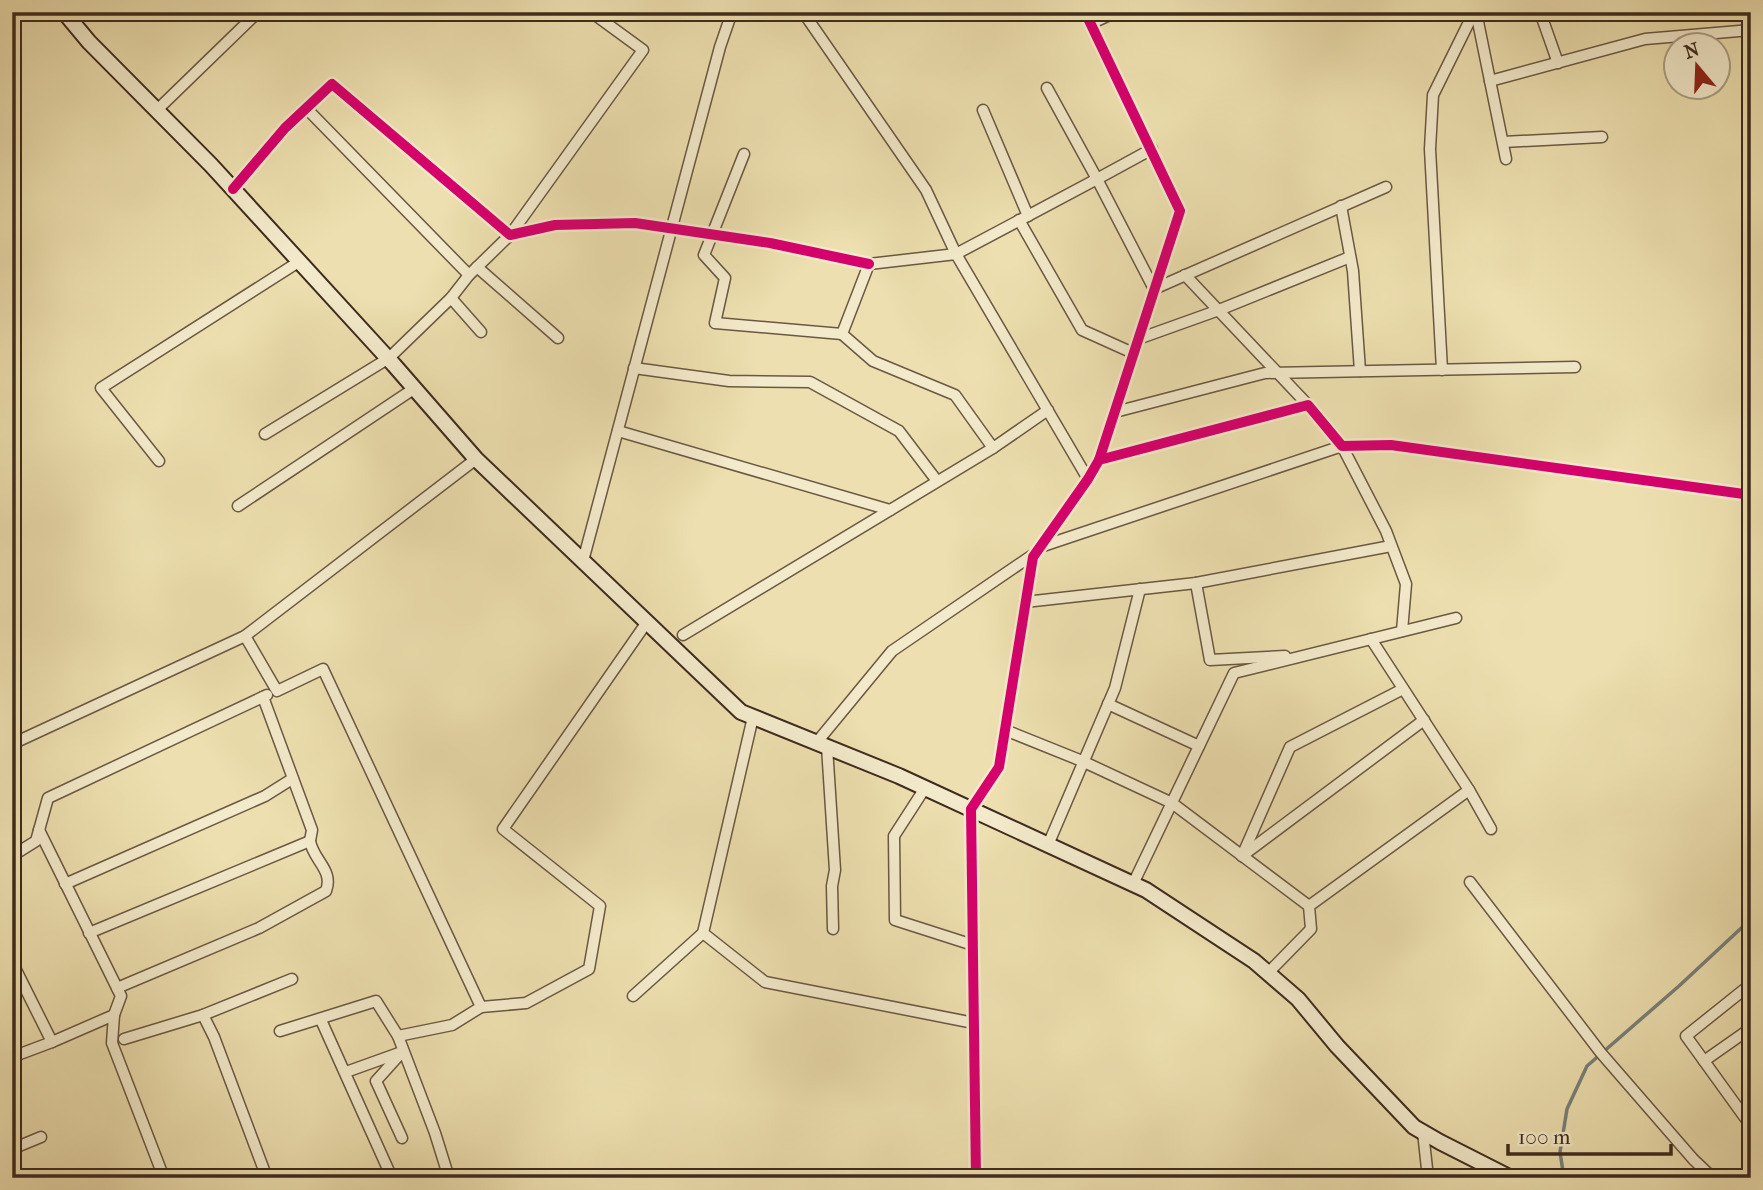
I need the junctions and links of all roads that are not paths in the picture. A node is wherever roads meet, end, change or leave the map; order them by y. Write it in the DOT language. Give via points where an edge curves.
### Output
graph roads {
  1 [pos="64,12"];
  2 [pos="258,12"];
  3 [pos="591,12"];
  4 [pos="732,12"];
  5 [pos="803,12"];
  6 [pos="1084,12"];
  7 [pos="1116,12"];
  8 [pos="1475,12"];
  9 [pos="1540,12"];
  10 [pos="1749,12"];
  11 [pos="1751,22"];
  12 [pos="1090,24"];
  13 [pos="1751,30"];
  14 [pos="1558,63"];
  15 [pos="1490,81"];
  16 [pos="1047,88"];
  17 [pos="307,109"];
  18 [pos="983,110"];
  19 [pos="156,111"];
  20 [pos="1602,137"];
  21 [pos="1503,142"];
  22 [pos="1152,149"];
  23 [pos="744,154"];
  24 [pos="1506,159"];
  25 [pos="1097,178"];
  26 [pos="1386,187"];
  27 [pos="233,188"];
  28 [pos="1341,206"];
  29 [pos="1023,218"];
  30 [pos="671,228"];
  31 [pos="510,235"];
  32 [pos="711,236"];
  33 [pos="956,254"];
  34 [pos="1350,257"];
  35 [pos="300,261"];
  36 [pos="869,264"];
  37 [pos="477,267"];
  38 [pos="469,275"];
  39 [pos="1185,275"];
  40 [pos="1154,289"];
  41 [pos="451,298"];
  42 [pos="1219,310"];
  43 [pos="481,332"];
  44 [pos="842,334"];
  45 [pos="558,338"];
  46 [pos="1138,338"];
  47 [pos="1133,353"];
  48 [pos="389,358"];
  49 [pos="1575,367"];
  50 [pos="634,368"];
  51 [pos="1442,370"];
  52 [pos="1360,371"];
  53 [pos="1278,373"];
  54 [pos="415,388"];
  55 [pos="1308,405"];
  56 [pos="1048,410"];
  57 [pos="1115,412"];
  58 [pos="618,431"];
  59 [pos="265,434"];
  60 [pos="1342,446"];
  61 [pos="993,448"];
  62 [pos="476,459"];
  63 [pos="1099,460"];
  64 [pos="159,461"];
  65 [pos="1088,479"];
  66 [pos="937,481"];
  67 [pos="1751,495"];
  68 [pos="238,506"];
  69 [pos="890,510"];
  70 [pos="1391,546"];
  71 [pos="1038,550"];
  72 [pos="583,561"];
  73 [pos="1196,583"];
  74 [pos="1140,589"];
  75 [pos="1026,601"];
  76 [pos="1456,618"];
  77 [pos="647,622"];
  78 [pos="1402,631"];
  79 [pos="683,635"];
  80 [pos="245,636"];
  81 [pos="1371,639"];
  82 [pos="1308,655"];
  83 [pos="1403,689"];
  84 [pos="277,691"];
  85 [pos="263,696"];
  86 [pos="1108,704"];
  87 [pos="753,717"];
  88 [pos="1424,720"];
  89 [pos="1005,730"];
  90 [pos="12,744"];
  91 [pos="822,745"];
  92 [pos="1199,746"];
  93 [pos="1083,762"];
  94 [pos="292,779"];
  95 [pos="925,788"];
  96 [pos="1469,790"];
  97 [pos="1172,803"];
  98 [pos="971,809"];
  99 [pos="1491,829"];
  100 [pos="39,830"];
  101 [pos="310,841"];
  102 [pos="1048,845"];
  103 [pos="12,856"];
  104 [pos="1242,856"];
  105 [pos="1470,882"];
  106 [pos="65,884"];
  107 [pos="1133,884"];
  108 [pos="1308,906"];
  109 [pos="833,929"];
  110 [pos="89,933"];
  111 [pos="703,933"];
  112 [pos="973,945"];
  113 [pos="12,962"];
  114 [pos="1268,974"];
  115 [pos="292,979"];
  116 [pos="1751,984"];
  117 [pos="117,988"];
  118 [pos="633,996"];
  119 [pos="481,1007"];
  120 [pos="114,1015"];
  121 [pos="203,1015"];
  122 [pos="321,1020"];
  123 [pos="974,1023"];
  124 [pos="1751,1028"];
  125 [pos="280,1031"];
  126 [pos="398,1036"];
  127 [pos="124,1040"];
  128 [pos="52,1042"];
  129 [pos="403,1051"];
  130 [pos="12,1057"];
  131 [pos="1704,1061"];
  132 [pos="346,1072"];
  133 [pos="1749,1121"];
  134 [pos="1423,1132"];
  135 [pos="41,1137"];
  136 [pos="402,1138"];
  137 [pos="12,1149"];
  138 [pos="164,1178"];
  139 [pos="267,1178"];
  140 [pos="392,1178"];
  141 [pos="449,1178"];
  142 [pos="976,1178"];
  143 [pos="1428,1178"];
  144 [pos="1511,1178"];
  145 [pos="1713,1178"];
  1 -- 19 [label="main road"];
  2 -- 19 [label="street"];
  3 -- 31 [label="street" via="643,50"];
  4 -- 30 [label="street"];
  5 -- 33 [label="street" via="926,190"];
  6 -- 12 [label="street"];
  7 -- 12 [label="street"];
  8 -- 15 [label="street"];
  8 -- 51 [label="street" via="1433,95 1430,149"];
  9 -- 14 [label="street"];
  10 -- 11 [label="street"];
  12 -- 22 [label="street"];
  13 -- 14 [label="street" via="1646,39"];
  14 -- 15 [label="street"];
  15 -- 21 [label="street"];
  16 -- 25 [label="street"];
  17 -- 27 [label="street"];
  17 -- 31 [label="street" via="332,84"];
  17 -- 38 [label="street"];
  18 -- 29 [label="street"];
  19 -- 27 [label="main road"];
  20 -- 21 [label="street"];
  21 -- 24 [label="street"];
  22 -- 25 [label="street"];
  22 -- 40 [label="street" via="1180,211"];
  23 -- 32 [label="street"];
  25 -- 29 [label="street"];
  25 -- 40 [label="street"];
  26 -- 28 [label="street"];
  27 -- 35 [label="main road"];
  28 -- 34 [label="street"];
  28 -- 39 [label="street"];
  29 -- 33 [label="street"];
  29 -- 47 [label="street" via="1082,330"];
  30 -- 31 [label="street" via="635,223 555,225"];
  30 -- 32 [label="street"];
  30 -- 50 [label="street"];
  31 -- 37 [label="street"];
  32 -- 36 [label="street"];
  32 -- 44 [label="street" via="704,255 725,278 715,323"];
  33 -- 36 [label="street"];
  33 -- 56 [label="street"];
  34 -- 42 [label="street"];
  34 -- 52 [label="street"];
  35 -- 48 [label="main road"];
  35 -- 64 [label="street" via="101,388"];
  36 -- 44 [label="street"];
  37 -- 38 [label="street"];
  37 -- 45 [label="street"];
  38 -- 41 [label="street"];
  39 -- 40 [label="street"];
  39 -- 42 [label="street"];
  40 -- 46 [label="street"];
  41 -- 43 [label="street"];
  41 -- 48 [label="street"];
  42 -- 46 [label="street"];
  42 -- 53 [label="street"];
  44 -- 61 [label="street" via="873,361 955,395"];
  46 -- 47 [label="street"];
  47 -- 57 [label="street"];
  48 -- 54 [label="main road"];
  48 -- 59 [label="street"];
  49 -- 51 [label="street"];
  50 -- 58 [label="street"];
  50 -- 66 [label="street" via="729,381 810,382 899,431"];
  51 -- 52 [label="street"];
  52 -- 53 [label="street"];
  53 -- 55 [label="street"];
  53 -- 57 [label="street"];
  54 -- 62 [label="main road"];
  54 -- 68 [label="street"];
  55 -- 60 [label="street"];
  55 -- 63 [label="street"];
  56 -- 61 [label="street"];
  56 -- 65 [label="street"];
  57 -- 63 [label="street"];
  58 -- 69 [label="street"];
  58 -- 72 [label="street"];
  60 -- 67 [label="street" via="1391,445"];
  60 -- 70 [label="street"];
  60 -- 71 [label="street"];
  61 -- 66 [label="street"];
  62 -- 72 [label="main road"];
  62 -- 80 [label="street"];
  63 -- 65 [label="street"];
  65 -- 71 [label="street"];
  66 -- 69 [label="street"];
  69 -- 79 [label="street"];
  70 -- 73 [label="street"];
  70 -- 78 [label="street" via="1406,584"];
  71 -- 75 [label="street"];
  71 -- 91 [label="street" via="892,651"];
  72 -- 77 [label="main road"];
  73 -- 74 [label="street"];
  73 -- 82 [label="street" via="1210,660"];
  74 -- 75 [label="street"];
  74 -- 86 [label="street"];
  75 -- 89 [label="street"];
  76 -- 78 [label="street"];
  77 -- 87 [label="main road" via="741,712"];
  77 -- 119 [label="street" via="503,829 600,906 589,969 526,1003"];
  78 -- 81 [label="street"];
  80 -- 84 [label="street"];
  80 -- 90 [label="street"];
  81 -- 82 [label="street"];
  81 -- 83 [label="street"];
  82 -- 92 [label="street" via="1234,673"];
  83 -- 88 [label="street"];
  83 -- 104 [label="street" via="1290,747"];
  84 -- 85 [label="street"];
  84 -- 119 [label="street" via="323,669"];
  85 -- 94 [label="street"];
  85 -- 100 [label="street" via="48,799"];
  86 -- 92 [label="street"];
  86 -- 93 [label="street"];
  87 -- 91 [label="main road"];
  87 -- 111 [label="street"];
  88 -- 96 [label="street"];
  88 -- 104 [label="street"];
  89 -- 93 [label="street"];
  89 -- 98 [label="street" via="999,767"];
  91 -- 95 [label="main road"];
  91 -- 109 [label="street" via="835,870"];
  92 -- 97 [label="street"];
  93 -- 97 [label="street"];
  93 -- 102 [label="street"];
  94 -- 101 [label="street" via="312,830"];
  94 -- 106 [label="street" via="265,796"];
  95 -- 98 [label="main road"];
  95 -- 112 [label="street" via="894,836 895,920"];
  96 -- 99 [label="street"];
  96 -- 108 [label="street"];
  97 -- 104 [label="street"];
  97 -- 107 [label="street"];
  98 -- 102 [label="main road"];
  98 -- 112 [label="street"];
  100 -- 103 [label="street" via="36,841"];
  100 -- 106 [label="street"];
  101 -- 110 [label="street"];
  101 -- 117 [label="street" via="327,873 326,891 259,928"];
  102 -- 107 [label="main road"];
  104 -- 108 [label="street"];
  105 -- 145 [label="street" via="1601,1053"];
  106 -- 110 [label="street"];
  107 -- 114 [label="main road"];
  108 -- 114 [label="street" via="1311,929"];
  110 -- 117 [label="street"];
  111 -- 118 [label="street"];
  111 -- 123 [label="street" via="765,982"];
  112 -- 123 [label="street"];
  113 -- 128 [label="street"];
  114 -- 134 [label="main road" via="1298,999 1337,1046"];
  115 -- 121 [label="street"];
  116 -- 131 [label="street" via="1686,1037"];
  117 -- 120 [label="street" via="121,996"];
  119 -- 126 [label="street" via="452,1025"];
  120 -- 128 [label="street"];
  120 -- 138 [label="street" via="112,1043"];
  121 -- 127 [label="street"];
  121 -- 139 [label="street"];
  122 -- 125 [label="street"];
  122 -- 126 [label="street" via="376,1001"];
  122 -- 132 [label="street"];
  123 -- 142 [label="street"];
  124 -- 131 [label="street"];
  126 -- 129 [label="street"];
  128 -- 130 [label="street"];
  129 -- 132 [label="street"];
  129 -- 136 [label="street" via="376,1082"];
  129 -- 141 [label="street"];
  131 -- 133 [label="street"];
  132 -- 140 [label="street"];
  134 -- 143 [label="street"];
  134 -- 144 [label="main road"];
  135 -- 137 [label="street"];
}
